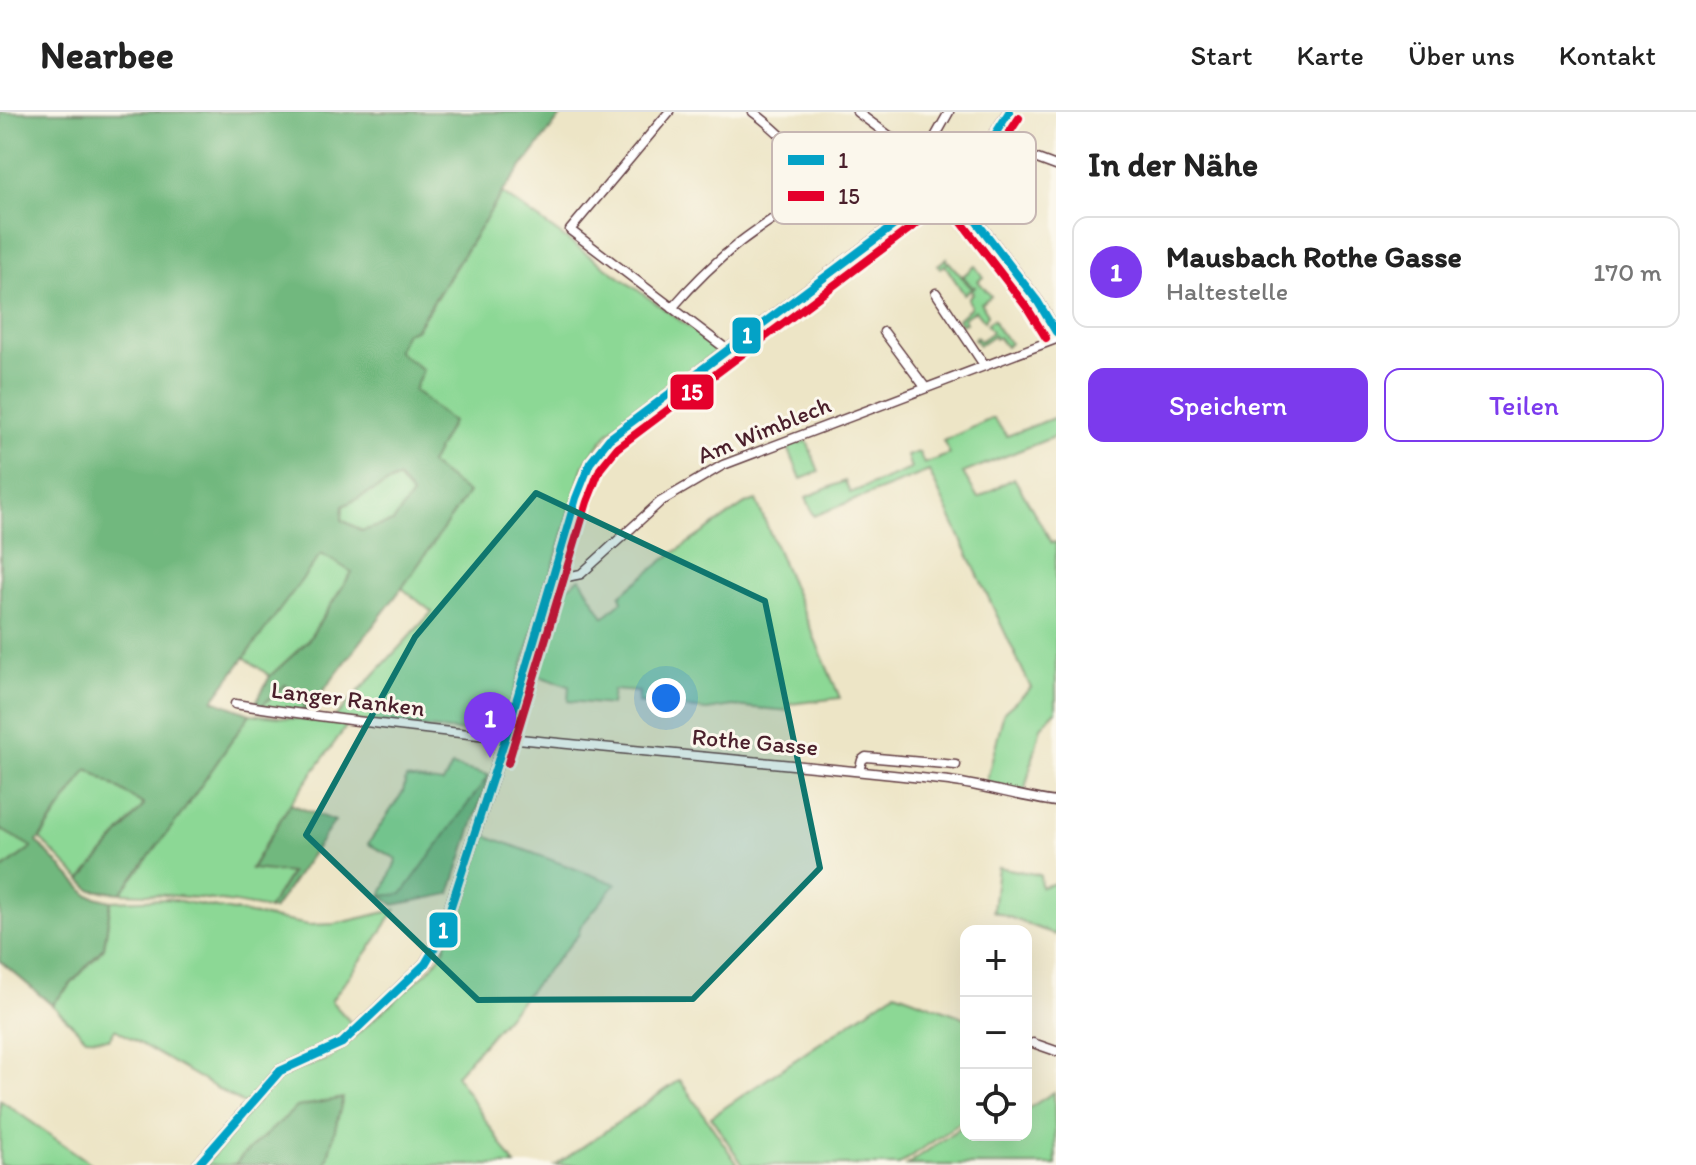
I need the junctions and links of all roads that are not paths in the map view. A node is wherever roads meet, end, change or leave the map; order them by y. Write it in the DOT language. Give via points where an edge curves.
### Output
graph roads {
  1 [pos="669,112"];
  2 [pos="753,112"];
  3 [pos="857,112"];
  4 [pos="949,112"];
  5 [pos="1009,112"];
  6 [pos="777,132"];
  7 [pos="884,132"];
  8 [pos="938,132"];
  9 [pos="996,132"];
  10 [pos="1036,159"];
  11 [pos="1056,166"];
  12 [pos="772,220"];
  13 [pos="888,224"];
  14 [pos="898,224"];
  15 [pos="978,224"];
  16 [pos="893,228"];
  17 [pos="936,293"];
  18 [pos="672,308"];
  19 [pos="884,332"];
  20 [pos="1056,332"];
  21 [pos="1056,339"];
  22 [pos="729,351"];
  23 [pos="984,365"];
  24 [pos="925,387"];
  25 [pos="552,580"];
  26 [pos="235,704"];
  27 [pos="505,739"];
  28 [pos="956,765"];
  29 [pos="859,771"];
  30 [pos="1056,802"];
  31 [pos="1033,1043"];
  32 [pos="1056,1051"];
  33 [pos="198,1165"];
  1 -- 18 [label="street" via="570,230"];
  2 -- 6 [label="street"];
  3 -- 7 [label="street"];
  4 -- 8 [label="street"];
  5 -- 9 [label="street"];
  10 -- 11 [label="street"];
  12 -- 18 [label="street" via="713,264"];
  13 -- 16 [label="street"];
  14 -- 16 [label="street"];
  15 -- 20 [label="street"];
  16 -- 22 [label="street"];
  17 -- 23 [label="street"];
  18 -- 22 [label="street"];
  19 -- 24 [label="street"];
  21 -- 23 [label="street, Am Wimblech"];
  22 -- 25 [label="street" via="598,451 583,479"];
  23 -- 24 [label="street, Am Wimblech"];
  24 -- 25 [label="street, Am Wimblech" via="709,471 660,502 581,574"];
  25 -- 27 [label="street"];
  26 -- 27 [label="street, Langer Ranken"];
  27 -- 29 [label="street, Rothe Gasse"];
  27 -- 33 [label="street" via="452,910 425,964 342,1043 280,1071"];
  28 -- 29 [label="street, Rothe Gasse" via="866,757"];
  29 -- 30 [label="street, Rothe Gasse"];
  31 -- 32 [label="street"];
}
